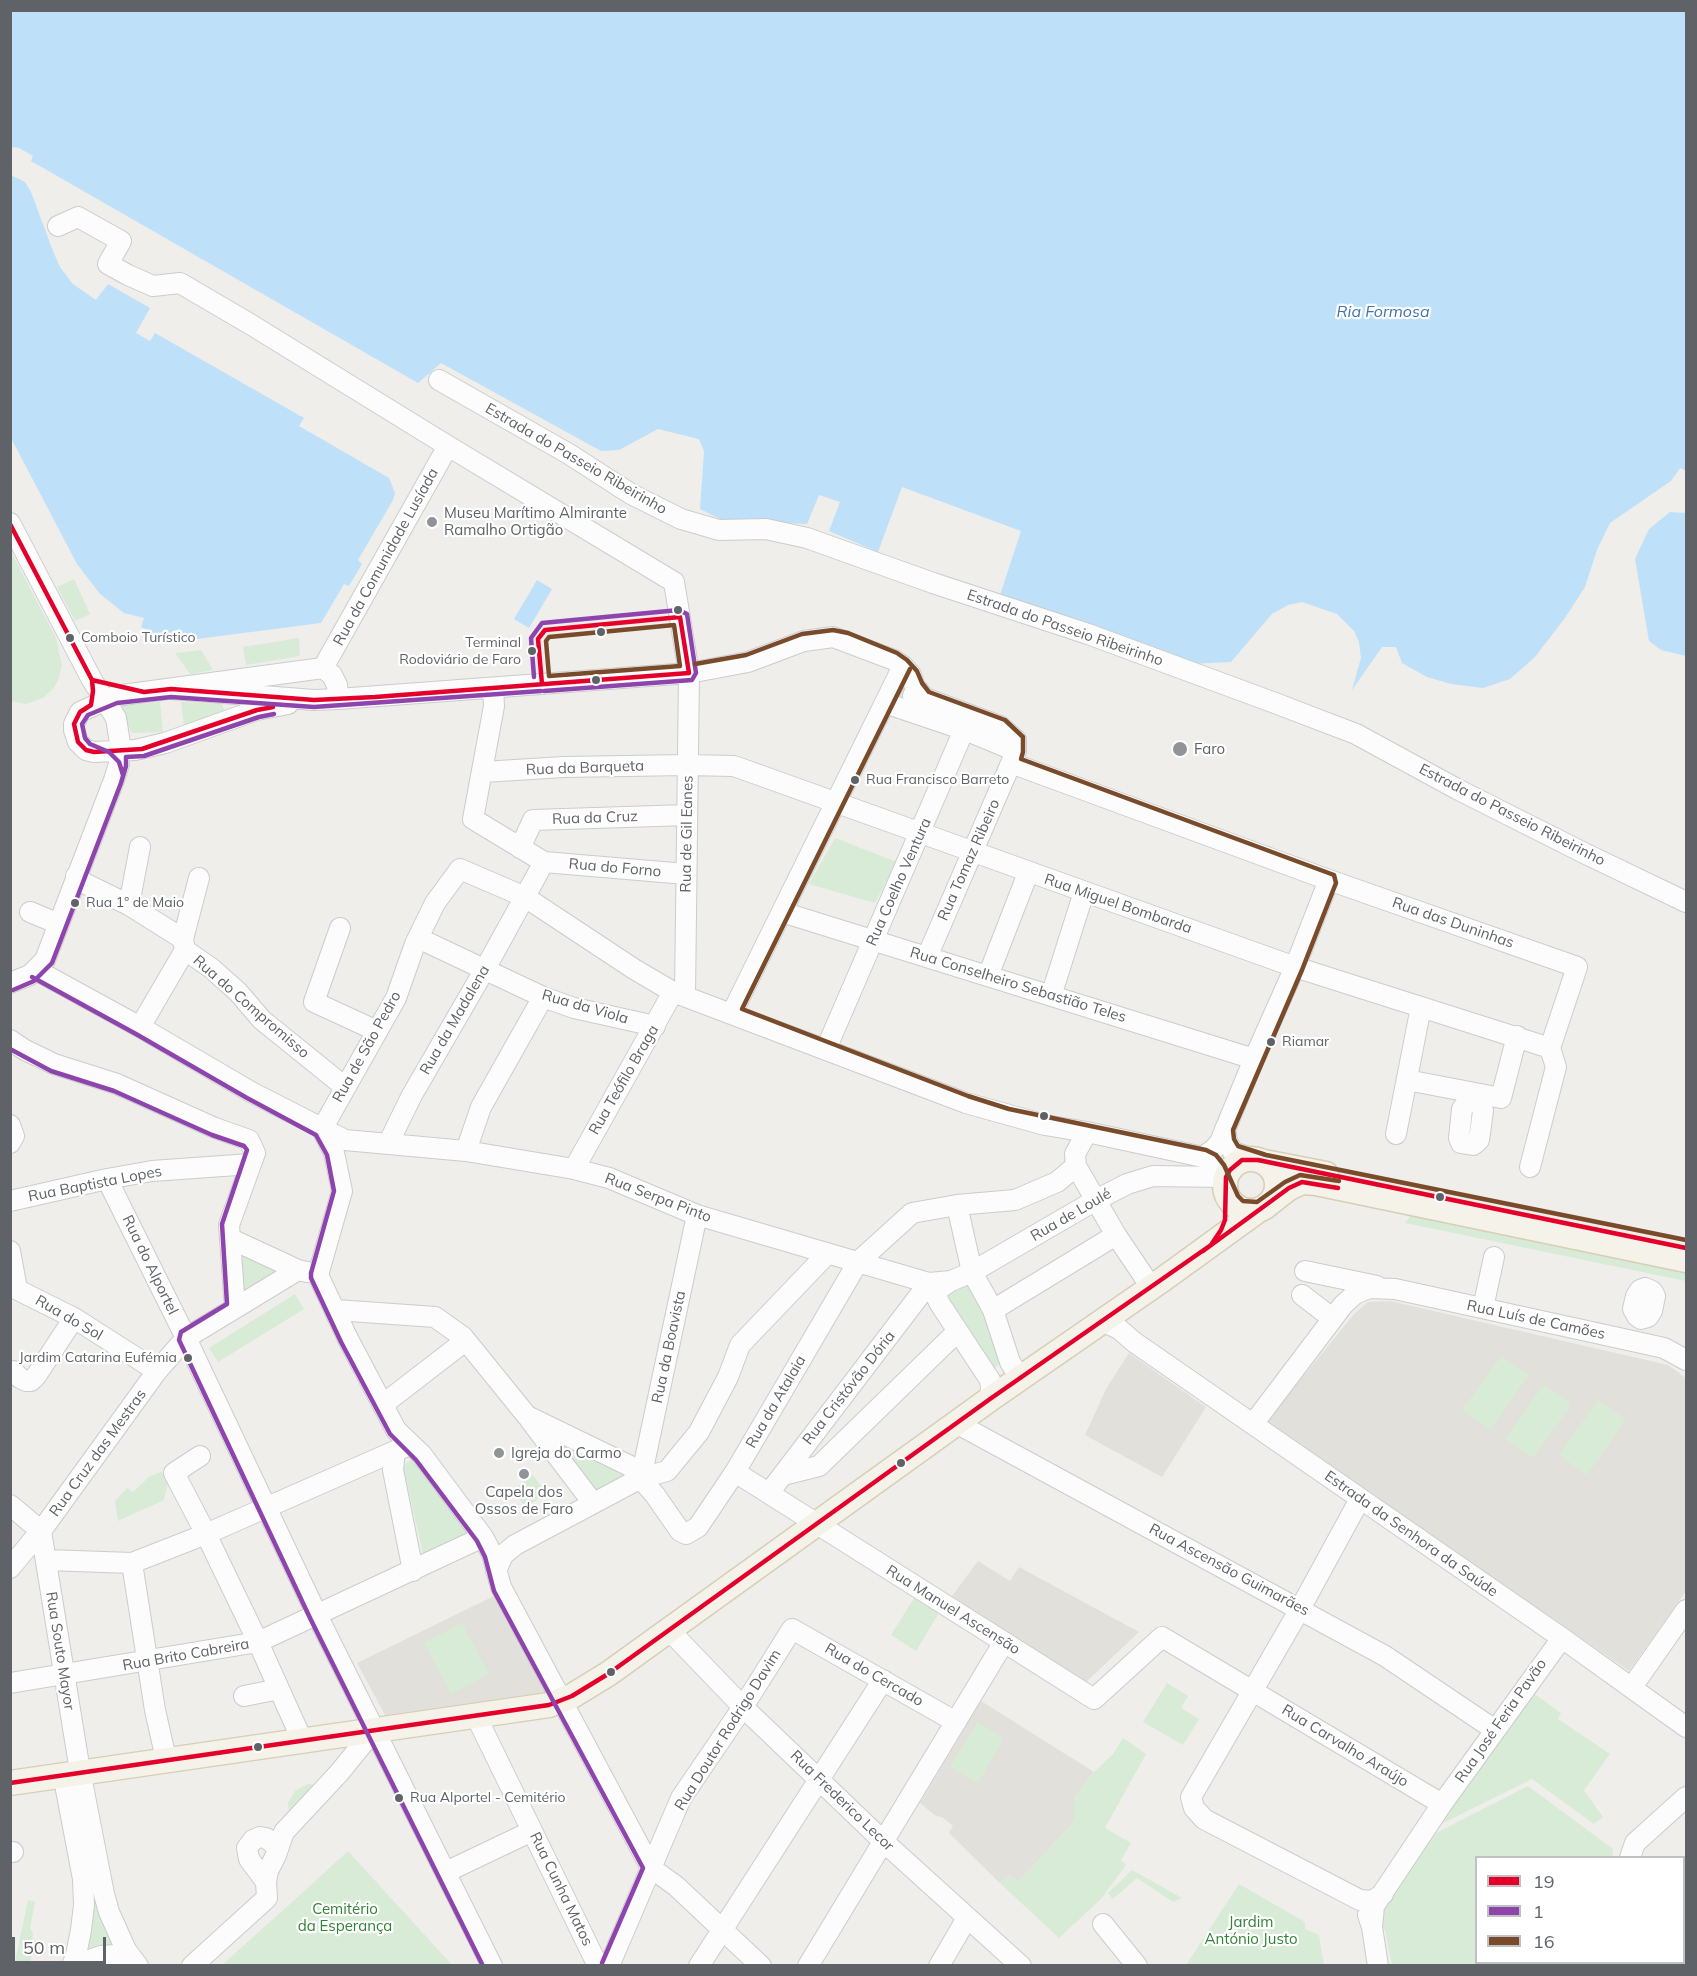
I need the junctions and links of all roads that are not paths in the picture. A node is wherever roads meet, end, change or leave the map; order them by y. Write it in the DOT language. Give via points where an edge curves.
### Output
graph roads {
  1 [pos="58,226"];
  2 [pos="438,380"];
  3 [pos="448,446"];
  4 [pos="10,523"];
  5 [pos="903,666"];
  6 [pos="323,668"];
  7 [pos="689,673"];
  8 [pos="92,680"];
  9 [pos="493,688"];
  10 [pos="171,689"];
  11 [pos="144,692"];
  12 [pos="925,698"];
  13 [pos="338,699"];
  14 [pos="314,700"];
  15 [pos="98,703"];
  16 [pos="885,703"];
  17 [pos="968,723"];
  18 [pos="120,750"];
  19 [pos="94,752"];
  20 [pos="1014,757"];
  21 [pos="687,765"];
  22 [pos="483,772"];
  23 [pos="116,777"];
  24 [pos="836,803"];
  25 [pos="687,815"];
  26 [pos="920,833"];
  27 [pos="140,847"];
  28 [pos="520,848"];
  29 [pos="971,852"];
  30 [pos="544,862"];
  31 [pos="1029,873"];
  32 [pos="686,874"];
  33 [pos="76,876"];
  34 [pos="199,878"];
  35 [pos="1329,880"];
  36 [pos="1084,892"];
  37 [pos="525,897"];
  38 [pos="1686,902"];
  39 [pos="129,905"];
  40 [pos="30,912"];
  41 [pos="782,912"];
  42 [pos="59,924"];
  43 [pos="340,927"];
  44 [pos="418,938"];
  45 [pos="873,940"];
  46 [pos="184,945"];
  47 [pos="927,957"];
  48 [pos="1294,967"];
  49 [pos="485,969"];
  50 [pos="36,970"];
  51 [pos="988,976"];
  52 [pos="10,983"];
  53 [pos="679,993"];
  54 [pos="1051,996"];
  55 [pos="543,997"];
  56 [pos="1421,1006"];
  57 [pos="732,1013"];
  58 [pos="655,1026"];
  59 [pos="141,1027"];
  60 [pos="377,1031"];
  61 [pos="1517,1036"];
  62 [pos="10,1040"];
  63 [pos="826,1048"];
  64 [pos="1550,1048"];
  65 [pos="1254,1059"];
  66 [pos="1407,1080"];
  67 [pos="345,1087"];
  68 [pos="10,1125"];
  69 [pos="322,1129"];
  70 [pos="1225,1129"];
  71 [pos="1087,1132"];
  72 [pos="1396,1134"];
  73 [pos="10,1143"];
  74 [pos="388,1144"];
  75 [pos="466,1151"];
  76 [pos="253,1156"];
  77 [pos="1203,1157"];
  78 [pos="1261,1161"];
  79 [pos="1076,1166"];
  80 [pos="1530,1167"];
  81 [pos="574,1169"];
  82 [pos="107,1179"];
  83 [pos="1224,1185"];
  84 [pos="1096,1200"];
  85 [pos="10,1201"];
  86 [pos="957,1205"];
  87 [pos="1264,1207"];
  88 [pos="697,1215"];
  89 [pos="1116,1235"];
  90 [pos="231,1239"];
  91 [pos="1211,1245"];
  92 [pos="1686,1248"];
  93 [pos="10,1251"];
  94 [pos="827,1254"];
  95 [pos="1494,1257"];
  96 [pos="1686,1260"];
  97 [pos="858,1262"];
  98 [pos="298,1270"];
  99 [pos="1305,1271"];
  100 [pos="972,1272"];
  101 [pos="318,1275"];
  102 [pos="1343,1279"];
  103 [pos="951,1281"];
  104 [pos="14,1287"];
  105 [pos="1151,1287"];
  106 [pos="1405,1287"];
  107 [pos="925,1290"];
  108 [pos="1302,1295"];
  109 [pos="1129,1302"];
  110 [pos="1346,1302"];
  111 [pos="940,1304"];
  112 [pos="235,1308"];
  113 [pos="1483,1308"];
  114 [pos="336,1311"];
  115 [pos="993,1311"];
  116 [pos="74,1318"];
  117 [pos="1332,1318"];
  118 [pos="1641,1319"];
  119 [pos="1102,1321"];
  120 [pos="957,1332"];
  121 [pos="463,1337"];
  122 [pos="186,1338"];
  123 [pos="1637,1341"];
  124 [pos="1134,1342"];
  125 [pos="1683,1354"];
  126 [pos="1015,1370"];
  127 [pos="13,1371"];
  128 [pos="157,1371"];
  129 [pos="988,1387"];
  130 [pos="384,1407"];
  131 [pos="527,1416"];
  132 [pos="956,1424"];
  133 [pos="1252,1424"];
  134 [pos="414,1447"];
  135 [pos="395,1452"];
  136 [pos="200,1456"];
  137 [pos="735,1472"];
  138 [pos="783,1475"];
  139 [pos="641,1478"];
  140 [pos="769,1493"];
  141 [pos="1360,1499"];
  142 [pos="593,1503"];
  143 [pos="10,1505"];
  144 [pos="265,1508"];
  145 [pos="817,1523"];
  146 [pos="41,1531"];
  147 [pos="206,1534"];
  148 [pos="483,1537"];
  149 [pos="515,1545"];
  150 [pos="46,1560"];
  151 [pos="132,1563"];
  152 [pos="10,1568"];
  153 [pos="412,1571"];
  154 [pos="496,1571"];
  155 [pos="1300,1609"];
  156 [pos="1686,1610"];
  157 [pos="317,1616"];
  158 [pos="792,1629"];
  159 [pos="669,1630"];
  160 [pos="1162,1637"];
  161 [pos="1562,1638"];
  162 [pos="258,1642"];
  163 [pos="1004,1642"];
  164 [pos="147,1662"];
  165 [pos="64,1675"];
  166 [pos="883,1680"];
  167 [pos="10,1683"];
  168 [pos="1632,1687"];
  169 [pos="279,1689"];
  170 [pos="1251,1691"];
  171 [pos="244,1696"];
  172 [pos="562,1700"];
  173 [pos="742,1707"];
  174 [pos="476,1716"];
  175 [pos="956,1722"];
  176 [pos="1686,1726"];
  177 [pos="374,1730"];
  178 [pos="1495,1730"];
  179 [pos="312,1739"];
  180 [pos="166,1759"];
  181 [pos="393,1766"];
  182 [pos="72,1773"];
  183 [pos="339,1773"];
  184 [pos="819,1779"];
  185 [pos="10,1783"];
  186 [pos="1686,1797"];
  187 [pos="1442,1804"];
  188 [pos="532,1831"];
  189 [pos="284,1832"];
  190 [pos="257,1838"];
  191 [pos="884,1842"];
  192 [pos="1630,1856"];
  193 [pos="271,1866"];
  194 [pos="651,1868"];
  195 [pos="446,1872"];
  196 [pos="1385,1891"];
  197 [pos="1360,1900"];
  198 [pos="967,1918"];
  199 [pos="1103,1924"];
  200 [pos="1372,1927"];
  201 [pos="721,1929"];
  202 [pos="1012,1962"];
  203 [pos="72,1965"];
  204 [pos="81,1965"];
  205 [pos="138,1965"];
  206 [pos="192,1965"];
  207 [pos="492,1965"];
  208 [pos="598,1965"];
  209 [pos="609,1965"];
  210 [pos="699,1965"];
  211 [pos="761,1965"];
  212 [pos="808,1965"];
  213 [pos="939,1965"];
  214 [pos="1137,1965"];
  215 [pos="1378,1965"];
  1 -- 3 [label="street, Rua de Gil Eanes" via="78,217 121,241 108,264 153,286 180,283"];
  2 -- 38 [label="street, Estrada do Passeio Ribeirinho" via="631,494 681,519 718,530 766,529 807,538 1275,703 1356,734 1584,854"];
  3 -- 6 [label="street, Rua da Comunidade Lusíada"];
  3 -- 7 [label="street, Rua de Gil Eanes" via="674,582"];
  4 -- 8 [label="street"];
  5 -- 7 [label="street" via="845,640 818,638 748,662"];
  5 -- 12 [label="street"];
  5 -- 16 [label="street"];
  6 -- 10 [label="street"];
  6 -- 13 [label="street" via="332,675"];
  7 -- 9 [label="street"];
  7 -- 21 [label="street, Rua de Gil Eanes"];
  8 -- 11 [label="street"];
  8 -- 15 [label="street"];
  9 -- 13 [label="street"];
  9 -- 22 [label="street" via="494,706"];
  10 -- 11 [label="street"];
  10 -- 14 [label="street"];
  11 -- 15 [label="street"];
  12 -- 16 [label="street" via="911,695"];
  12 -- 17 [label="street"];
  13 -- 14 [label="street"];
  14 -- 18 [label="street" via="257,710 142,749"];
  15 -- 18 [label="street" via="116,718"];
  15 -- 19 [label="street" via="80,712 74,724 78,742"];
  16 -- 17 [label="street"];
  16 -- 24 [label="street"];
  17 -- 20 [label="street, Rua das Duninhas"];
  17 -- 26 [label="street, Rua Coelho Ventura"];
  18 -- 19 [label="street"];
  18 -- 23 [label="street"];
  19 -- 23 [label="street" via="113,766"];
  20 -- 29 [label="street, Rua Tomaz Ribeiro"];
  20 -- 35 [label="street, Rua das Duninhas"];
  21 -- 22 [label="street, Rua da Barqueta"];
  21 -- 24 [label="street, Rua Miguel Bombarda" via="734,766"];
  21 -- 25 [label="street, Rua de Gil Eanes"];
  22 -- 28 [label="street" via="473,819"];
  23 -- 33 [label="street"];
  24 -- 26 [label="street, Rua Miguel Bombarda"];
  24 -- 41 [label="street"];
  25 -- 28 [label="street, Rua da Cruz" via="533,820"];
  25 -- 32 [label="street, Rua de Gil Eanes"];
  26 -- 29 [label="street, Rua Miguel Bombarda"];
  26 -- 45 [label="street, Rua Coelho Ventura"];
  27 -- 39 [label="street"];
  28 -- 30 [label="street"];
  29 -- 31 [label="street, Rua Miguel Bombarda"];
  29 -- 47 [label="street, Rua Tomaz Ribeiro"];
  30 -- 32 [label="street, Rua do Forno"];
  30 -- 37 [label="street, Rua da Madalena"];
  31 -- 36 [label="street, Rua Miguel Bombarda"];
  31 -- 51 [label="street"];
  32 -- 53 [label="street, Rua de Gil Eanes"];
  33 -- 39 [label="street, Rua do Compromisso"];
  33 -- 42 [label="street"];
  34 -- 46 [label="street"];
  35 -- 48 [label="street"];
  35 -- 64 [label="street, Rua das Duninhas" via="1577,967"];
  36 -- 48 [label="street, Rua Miguel Bombarda"];
  36 -- 54 [label="street"];
  37 -- 44 [label="street, Rua de São Pedro" via="460,869 435,903"];
  37 -- 49 [label="street, Rua da Madalena"];
  37 -- 53 [label="street" via="634,969"];
  39 -- 46 [label="street, Rua do Compromisso"];
  40 -- 42 [label="street"];
  41 -- 45 [label="street, Rua Conselheiro Sebastião Teles"];
  41 -- 57 [label="street"];
  42 -- 50 [label="street" via="45,960"];
  43 -- 60 [label="street" via="314,1002"];
  44 -- 49 [label="street, Rua da Viola"];
  44 -- 60 [label="street, Rua de São Pedro" via="396,998"];
  45 -- 47 [label="street, Rua Conselheiro Sebastião Teles"];
  45 -- 63 [label="street, Rua Coelho Ventura"];
  46 -- 59 [label="street"];
  46 -- 67 [label="street, Rua do Compromisso" via="238,992 262,1020"];
  47 -- 51 [label="street, Rua Conselheiro Sebastião Teles"];
  48 -- 56 [label="street, Rua Miguel Bombarda"];
  48 -- 65 [label="street"];
  49 -- 55 [label="street, Rua da Viola"];
  49 -- 74 [label="street, Rua da Madalena"];
  50 -- 52 [label="street"];
  50 -- 59 [label="street"];
  51 -- 54 [label="street, Rua Conselheiro Sebastião Teles"];
  53 -- 57 [label="street"];
  53 -- 58 [label="street, Rua Teófilo Braga"];
  54 -- 65 [label="street, Rua Conselheiro Sebastião Teles"];
  55 -- 58 [label="street, Rua da Viola"];
  55 -- 75 [label="street" via="481,1107"];
  56 -- 61 [label="street, Rua Miguel Bombarda"];
  56 -- 66 [label="street"];
  57 -- 63 [label="street"];
  58 -- 81 [label="street, Rua Teófilo Braga"];
  59 -- 69 [label="street"];
  60 -- 67 [label="street, Rua de São Pedro"];
  61 -- 64 [label="street, Rua Miguel Bombarda"];
  61 -- 66 [label="street" via="1501,1098"];
  62 -- 76 [label="street" via="54,1064 117,1084 249,1140"];
  63 -- 71 [label="street" via="966,1103 1035,1123"];
  64 -- 80 [label="street" via="1556,1067"];
  65 -- 70 [label="street"];
  66 -- 72 [label="street"];
  67 -- 69 [label="street, Rua de São Pedro"];
  68 -- 73 [label="street" via="14,1136"];
  69 -- 74 [label="street, Rua Serpa Pinto" via="345,1140"];
  69 -- 101 [label="street" via="334,1153 342,1191"];
  70 -- 77 [label="street" via="1220,1142"];
  70 -- 78 [label="street" via="1233,1152"];
  71 -- 77 [label="street"];
  71 -- 79 [label="street" via="1075,1154"];
  74 -- 75 [label="street, Rua Serpa Pinto"];
  75 -- 81 [label="street, Rua Serpa Pinto"];
  76 -- 82 [label="street, Rua Baptista Lopes"];
  76 -- 90 [label="street" via="229,1225"];
  77 -- 83 [label="street" via="1211,1161"];
  78 -- 83 [label="main road" via="1250,1159 1235,1164"];
  78 -- 87 [label="main road" via="1275,1174 1277,1183"];
  78 -- 92 [label="main road"];
  79 -- 84 [label="street"];
  79 -- 86 [label="street, Rua da Atalaia" via="1057,1182 1015,1200"];
  81 -- 88 [label="street, Rua Serpa Pinto" via="609,1178"];
  82 -- 85 [label="street, Rua Baptista Lopes"];
  82 -- 122 [label="street, Rua do Alportel"];
  83 -- 84 [label="street, Rua de Loulé" via="1153,1176"];
  83 -- 87 [label="main road" via="1232,1202 1240,1208"];
  83 -- 91 [label="main road" via="1225,1220"];
  84 -- 89 [label="street"];
  84 -- 100 [label="street, Rua de Loulé"];
  86 -- 97 [label="street, Rua da Atalaia" via="912,1213"];
  86 -- 100 [label="street"];
  87 -- 91 [label="main road"];
  87 -- 96 [label="main road" via="1295,1185 1316,1183"];
  88 -- 94 [label="street, Rua Serpa Pinto"];
  88 -- 139 [label="street, Rua da Boavista"];
  89 -- 105 [label="street"];
  89 -- 115 [label="street"];
  90 -- 98 [label="street"];
  90 -- 112 [label="street"];
  91 -- 105 [label="main road"];
  93 -- 104 [label="street"];
  94 -- 97 [label="street, Rua Serpa Pinto"];
  94 -- 139 [label="street" via="740,1346 699,1432 667,1471"];
  95 -- 113 [label="street"];
  97 -- 107 [label="street, Rua Serpa Pinto"];
  97 -- 137 [label="street, Rua da Atalaia"];
  98 -- 101 [label="street"];
  98 -- 112 [label="street, Rua Cruz das Mestras"];
  99 -- 102 [label="street, Rua Luís de Camões"];
  100 -- 103 [label="street, Rua de Loulé"];
  100 -- 115 [label="street"];
  101 -- 114 [label="street"];
  102 -- 106 [label="street, Rua Luís de Camões"];
  102 -- 110 [label="street" via="1348,1290"];
  103 -- 107 [label="street, Rua de Loulé"];
  103 -- 111 [label="street" via="936,1296"];
  104 -- 116 [label="street, Rua do Sol"];
  105 -- 109 [label="main road"];
  106 -- 110 [label="street, Rua Luís de Camões" via="1369,1288"];
  106 -- 113 [label="street, Rua Luís de Camões"];
  107 -- 111 [label="street, Rua Serpa Pinto"];
  107 -- 138 [label="street, Rua Cristóvão Dória"];
  108 -- 117 [label="street"];
  109 -- 119 [label="main road"];
  109 -- 124 [label="street" via="1119,1316 1120,1324"];
  110 -- 117 [label="street, Rua Luís de Camões"];
  111 -- 120 [label="street"];
  112 -- 122 [label="street, Rua Cruz das Mestras"];
  113 -- 123 [label="street, Rua Luís de Camões"];
  114 -- 121 [label="street" via="435,1317"];
  114 -- 130 [label="street"];
  115 -- 126 [label="street"];
  116 -- 127 [label="street" via="36,1376 26,1381"];
  116 -- 128 [label="street, Rua do Sol"];
  117 -- 133 [label="street, Rua Luís de Camões"];
  118 -- 123 [label="street"];
  119 -- 124 [label="street, Estrada da Senhora da Saúde"];
  119 -- 126 [label="main road"];
  120 -- 129 [label="street"];
  120 -- 138 [label="street" via="819,1466"];
  121 -- 130 [label="street" via="460,1345"];
  121 -- 131 [label="street"];
  122 -- 128 [label="street, Rua Cruz das Mestras"];
  122 -- 144 [label="street, Rua do Alportel"];
  123 -- 125 [label="street, Rua Luís de Camões"];
  124 -- 133 [label="street, Estrada da Senhora da Saúde"];
  126 -- 129 [label="main road"];
  128 -- 146 [label="street, Rua Cruz das Mestras"];
  129 -- 132 [label="main road"];
  130 -- 134 [label="street" via="396,1430"];
  131 -- 139 [label="street" via="630,1467"];
  131 -- 142 [label="street"];
  132 -- 145 [label="main road"];
  132 -- 155 [label="street, Rua Ascensão Guimarães"];
  133 -- 141 [label="street, Estrada da Senhora da Saúde"];
  134 -- 135 [label="street"];
  134 -- 148 [label="street"];
  135 -- 144 [label="street"];
  135 -- 153 [label="street" via="393,1470"];
  136 -- 147 [label="street" via="174,1473"];
  137 -- 139 [label="street, Rua da Atalaia" via="698,1527 686,1534"];
  137 -- 140 [label="street, Rua Manuel Ascensão"];
  138 -- 140 [label="street, Rua Cristóvão Dória"];
  139 -- 142 [label="street"];
  140 -- 145 [label="street, Rua Manuel Ascensão"];
  141 -- 155 [label="street"];
  141 -- 161 [label="street, Estrada da Senhora da Saúde"];
  142 -- 149 [label="street"];
  143 -- 146 [label="street"];
  144 -- 147 [label="street"];
  144 -- 157 [label="street, Rua do Alportel"];
  145 -- 159 [label="main road"];
  145 -- 163 [label="street, Rua Manuel Ascensão"];
  146 -- 150 [label="street, Rua Souto Mayor"];
  146 -- 152 [label="street, Rua Cruz das Mestras"];
  147 -- 151 [label="street"];
  147 -- 162 [label="street"];
  148 -- 149 [label="street" via="498,1545"];
  148 -- 153 [label="street, Rua Brito Cabreira"];
  148 -- 154 [label="street"];
  149 -- 154 [label="street" via="503,1556"];
  150 -- 151 [label="street"];
  150 -- 165 [label="street, Rua Souto Mayor"];
  151 -- 164 [label="street"];
  153 -- 157 [label="street, Rua Brito Cabreira"];
  154 -- 172 [label="street"];
  155 -- 170 [label="street"];
  155 -- 178 [label="street, Rua Ascensão Guimarães" via="1386,1656"];
  156 -- 168 [label="street"];
  157 -- 162 [label="street, Rua Brito Cabreira"];
  157 -- 177 [label="street, Rua do Alportel"];
  158 -- 166 [label="street, Rua do Cercado"];
  158 -- 173 [label="street, Rua Doutor Rodrigo Davim"];
  159 -- 172 [label="main road" via="608,1674"];
  159 -- 173 [label="street, Rua Frederico Lecor"];
  160 -- 163 [label="street, Rua Manuel Ascensão" via="1094,1699"];
  160 -- 170 [label="street, Rua Carvalho Araújo"];
  161 -- 168 [label="street, Estrada da Senhora da Saúde"];
  161 -- 178 [label="street, Rua José Feria Pavão"];
  162 -- 164 [label="street, Rua Brito Cabreira"];
  162 -- 169 [label="street"];
  163 -- 175 [label="street"];
  164 -- 165 [label="street, Rua Brito Cabreira"];
  164 -- 180 [label="street"];
  165 -- 167 [label="street, Rua Brito Cabreira"];
  165 -- 182 [label="street, Rua Souto Mayor"];
  166 -- 175 [label="street, Rua do Cercado"];
  166 -- 184 [label="street"];
  168 -- 176 [label="street, Estrada da Senhora da Saúde"];
  169 -- 171 [label="street"];
  169 -- 179 [label="street" via="295,1722"];
  170 -- 187 [label="street, Rua Carvalho Araújo"];
  170 -- 197 [label="street" via="1191,1797 1194,1808 1204,1819"];
  172 -- 174 [label="main road"];
  172 -- 194 [label="street"];
  173 -- 184 [label="street, Rua Frederico Lecor"];
  173 -- 194 [label="street, Rua Doutor Rodrigo Davim" via="681,1798"];
  174 -- 177 [label="main road"];
  174 -- 188 [label="street, Rua Cunha Matos"];
  175 -- 191 [label="street"];
  177 -- 179 [label="main road"];
  177 -- 181 [label="street, Rua do Alportel"];
  177 -- 183 [label="street"];
  178 -- 187 [label="street, Rua José Feria Pavão"];
  179 -- 180 [label="main road"];
  179 -- 183 [label="street" via="338,1747"];
  180 -- 182 [label="main road"];
  181 -- 183 [label="street" via="380,1757 368,1757"];
  181 -- 195 [label="street, Rua do Alportel"];
  182 -- 185 [label="main road"];
  182 -- 203 [label="street" via="84,1905"];
  182 -- 205 [label="street" via="109,1912 126,1950"];
  183 -- 189 [label="street"];
  184 -- 191 [label="street, Rua Frederico Lecor"];
  184 -- 201 [label="street"];
  186 -- 192 [label="street" via="1635,1843"];
  187 -- 196 [label="street"];
  188 -- 195 [label="street"];
  188 -- 208 [label="street, Rua Cunha Matos"];
  189 -- 190 [label="street"];
  189 -- 193 [label="street"];
  190 -- 193 [label="street" via="266,1838 275,1845"];
  190 -- 193 [label="street" via="250,1842 247,1855 251,1863"];
  191 -- 198 [label="street, Rua Frederico Lecor"];
  191 -- 212 [label="street"];
  193 -- 206 [label="street" via="267,1898"];
  194 -- 201 [label="street"];
  194 -- 209 [label="street, Rua Doutor Rodrigo Davim"];
  195 -- 207 [label="street, Rua do Alportel"];
  196 -- 197 [label="street" via="1372,1901"];
  196 -- 200 [label="street" via="1374,1906"];
  197 -- 200 [label="street"];
  198 -- 202 [label="street, Rua Frederico Lecor"];
  198 -- 213 [label="street"];
  199 -- 214 [label="street"];
  200 -- 215 [label="street"];
  201 -- 210 [label="street"];
  201 -- 211 [label="street"];
  204 -- 205 [label="street" via="100,1956 115,1955"];
}
